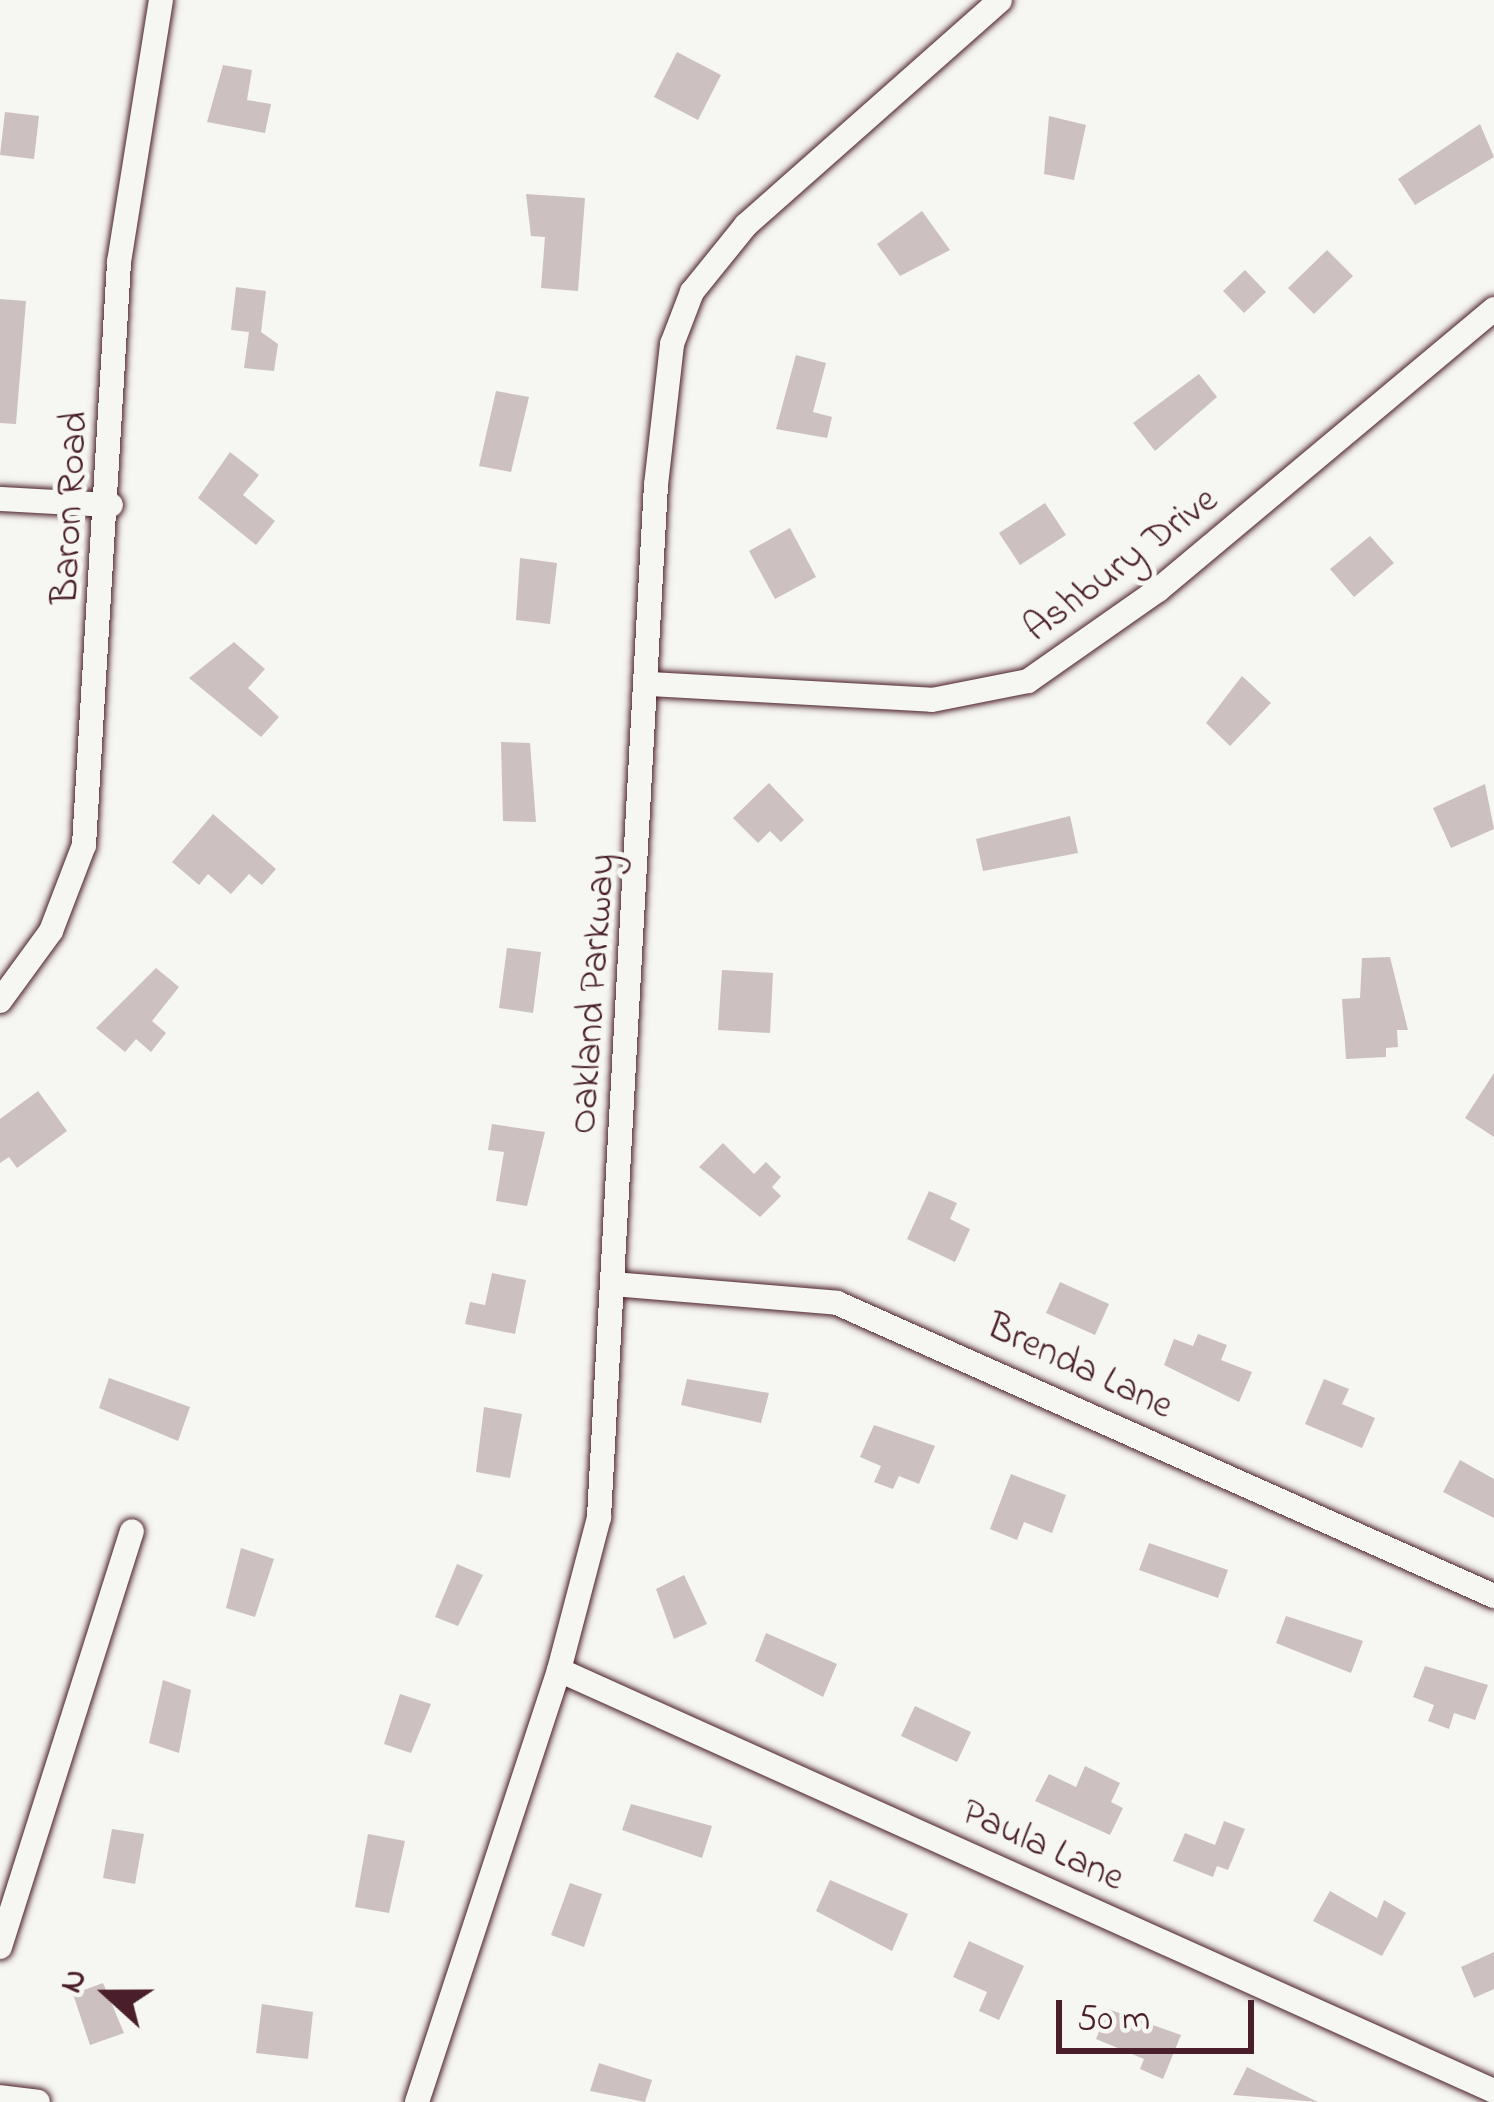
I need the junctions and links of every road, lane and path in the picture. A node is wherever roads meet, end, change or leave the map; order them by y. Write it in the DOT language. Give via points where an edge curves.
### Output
graph roads {
  1 [pos="161,0"];
  2 [pos="1000,0"];
  3 [pos="1494,309"];
  4 [pos="0,499"];
  5 [pos="111,505"];
  6 [pos="650,683"];
  7 [pos="0,1001"];
  8 [pos="613,1284"];
  9 [pos="132,1531"];
  10 [pos="1494,1596"];
  11 [pos="559,1670"];
  12 [pos="0,1947"];
  13 [pos="1494,2092"];
  14 [pos="0,2097"];
  15 [pos="38,2102"];
  16 [pos="417,2102"];
  1 -- 5 [label="street, Baron Road" via="128,164"];
  2 -- 6 [label="street, Oakland Parkway" via="746,225 692,292 664,390"];
  3 -- 6 [label="street, Ashbury Drive" via="1158,590 1028,681 932,700"];
  4 -- 5 [label="street"];
  5 -- 7 [label="street, Baron Road" via="84,845 51,931"];
  6 -- 8 [label="street, Oakland Parkway"];
  8 -- 10 [label="street, Brenda Lane" via="837,1303"];
  8 -- 11 [label="street, Oakland Parkway" via="599,1517"];
  9 -- 12 [label="street"];
  11 -- 13 [label="street, Paula Lane"];
  11 -- 16 [label="street, Oakland Parkway"];
  14 -- 15 [label="street"];
}
